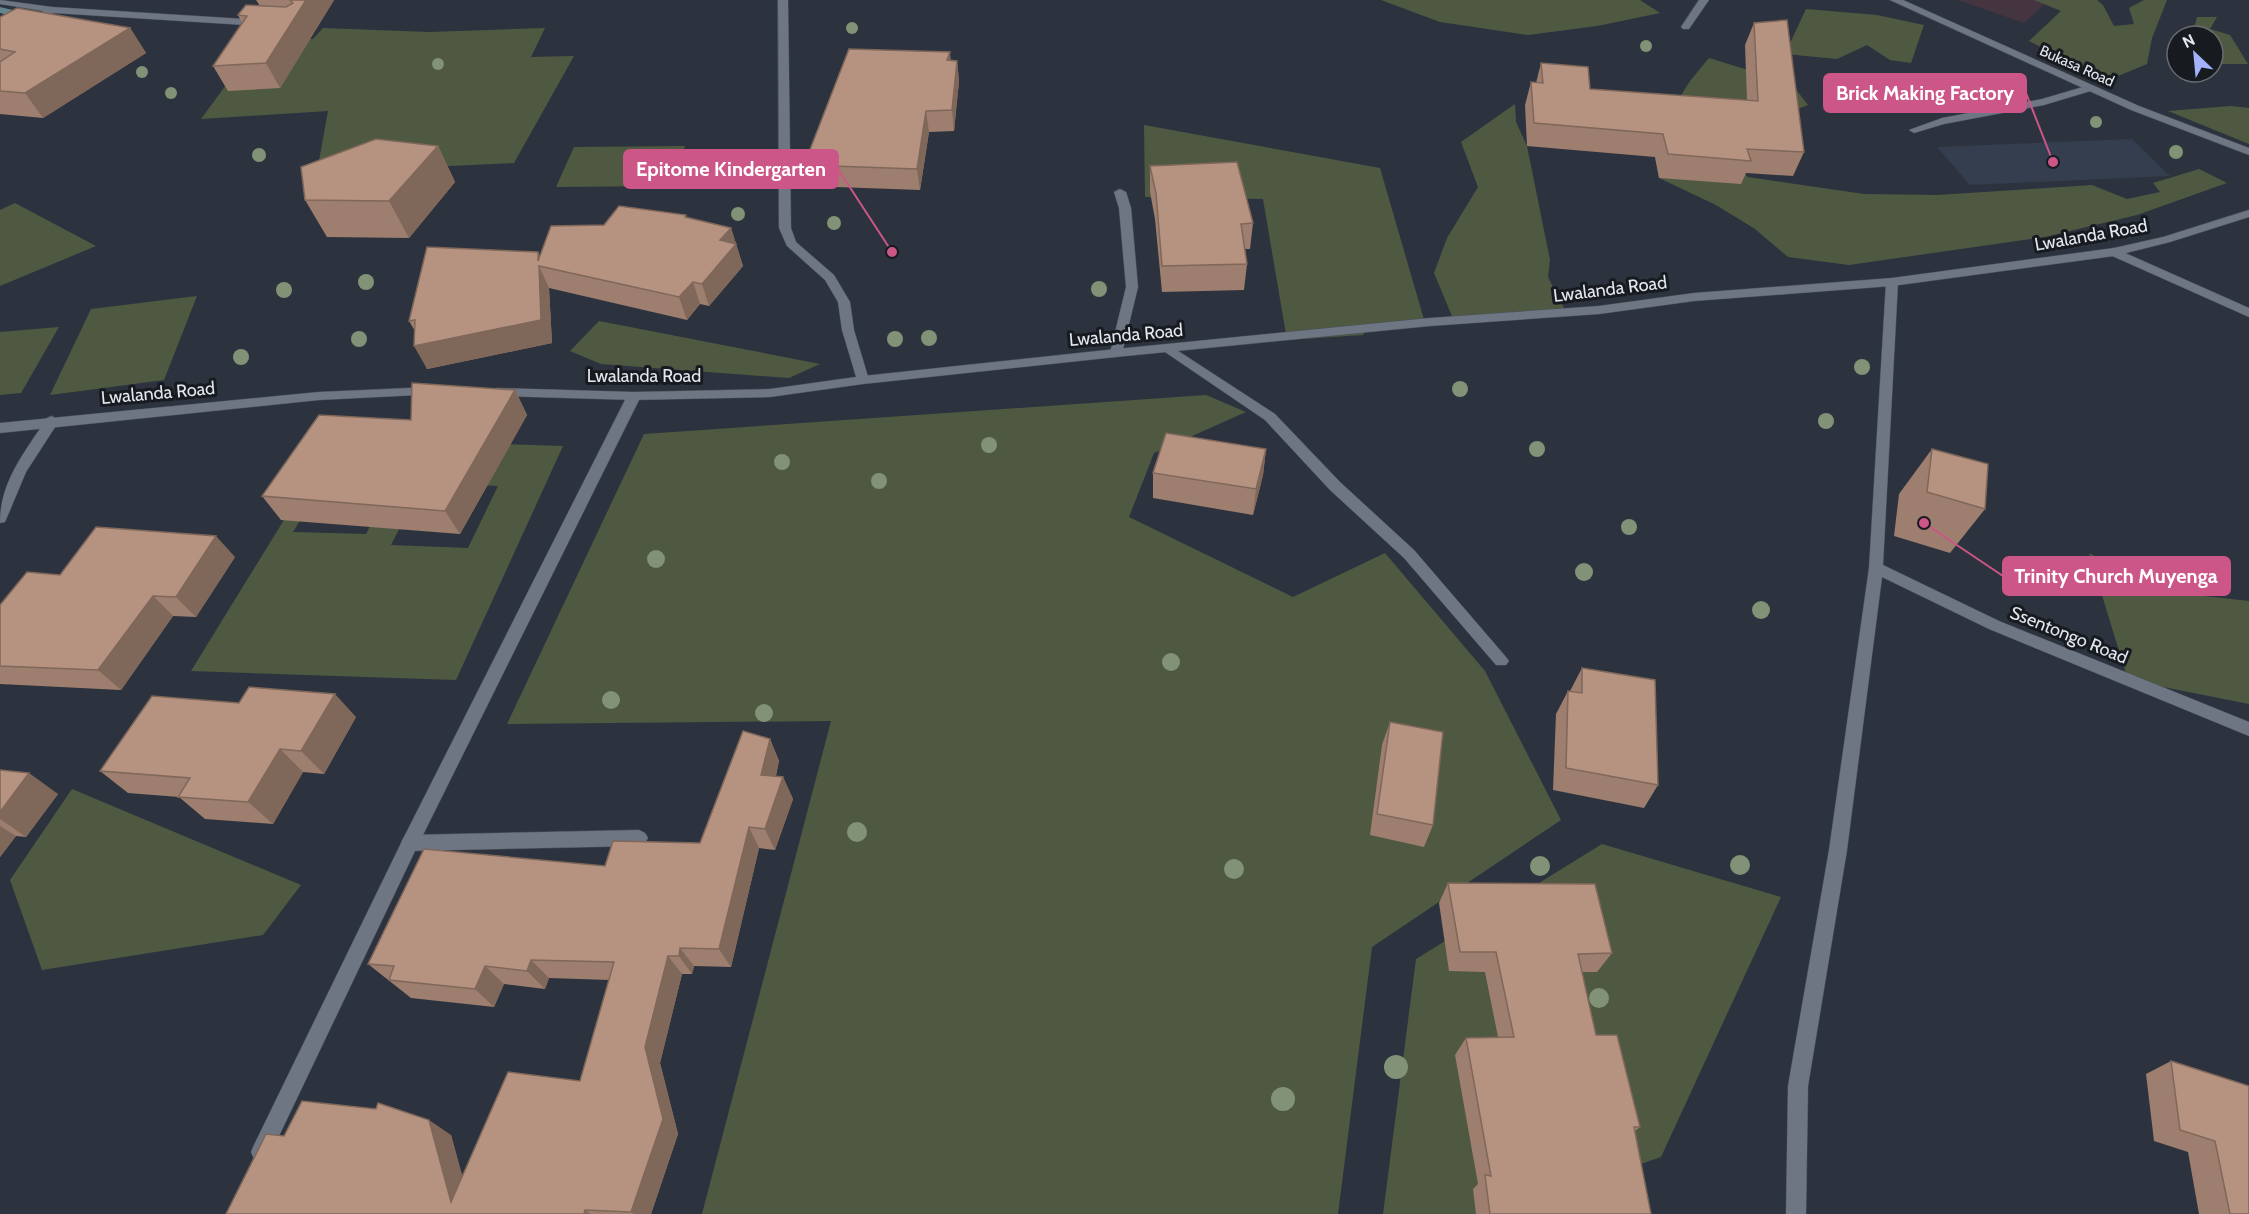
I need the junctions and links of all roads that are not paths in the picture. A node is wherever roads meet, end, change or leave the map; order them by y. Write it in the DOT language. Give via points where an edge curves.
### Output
graph roads {
  1 [pos="783,0"];
  2 [pos="1704,0"];
  3 [pos="1895,0"];
  4 [pos="0,1"];
  5 [pos="52,10"];
  6 [pos="35,20"];
  7 [pos="277,25"];
  8 [pos="1686,27"];
  9 [pos="2090,88"];
  10 [pos="1914,130"];
  11 [pos="2249,152"];
  12 [pos="1120,192"];
  13 [pos="2249,213"];
  14 [pos="2114,252"];
  15 [pos="1892,282"];
  16 [pos="2249,313"];
  17 [pos="1169,349"];
  18 [pos="1116,353"];
  19 [pos="863,380"];
  20 [pos="449,391"];
  21 [pos="483,392"];
  22 [pos="634,396"];
  23 [pos="52,421"];
  24 [pos="0,428"];
  25 [pos="0,518"];
  26 [pos="1876,568"];
  27 [pos="1501,661"];
  28 [pos="2249,729"];
  29 [pos="639,838"];
  30 [pos="410,843"];
  31 [pos="252,1172"];
  32 [pos="1796,1214"];
  1 -- 19 [label="street" via="785,228 791,244 830,278 844,302"];
  2 -- 8 [label="street"];
  3 -- 9 [label="street, Bukasa Road"];
  4 -- 5 [label="street"];
  5 -- 6 [label="street"];
  5 -- 7 [label="street"];
  9 -- 10 [label="street"];
  9 -- 11 [label="street, Bukasa Road"];
  12 -- 18 [label="street" via="1132,287"];
  13 -- 14 [label="street, Lwalanda Road"];
  14 -- 15 [label="street, Lwalanda Road"];
  14 -- 16 [label="street"];
  15 -- 17 [label="street, Lwalanda Road" via="1694,297 1599,310 1430,322"];
  15 -- 26 [label="street"];
  17 -- 18 [label="street, Lwalanda Road"];
  17 -- 27 [label="street" via="1270,417 1335,486 1409,554"];
  18 -- 19 [label="street, Lwalanda Road"];
  19 -- 22 [label="street, Lwalanda Road" via="770,393"];
  20 -- 23 [label="street, Lwalanda Road" via="319,396"];
  21 -- 22 [label="street, Lwalanda Road"];
  22 -- 30 [label="street"];
  23 -- 24 [label="street, Lwalanda Road"];
  23 -- 25 [label="street" via="20,471"];
  26 -- 28 [label="street, Ssentongo Road" via="1994,625"];
  26 -- 32 [label="street" via="1838,850 1798,1086"];
  29 -- 30 [label="street"];
  30 -- 31 [label="street"];
}
